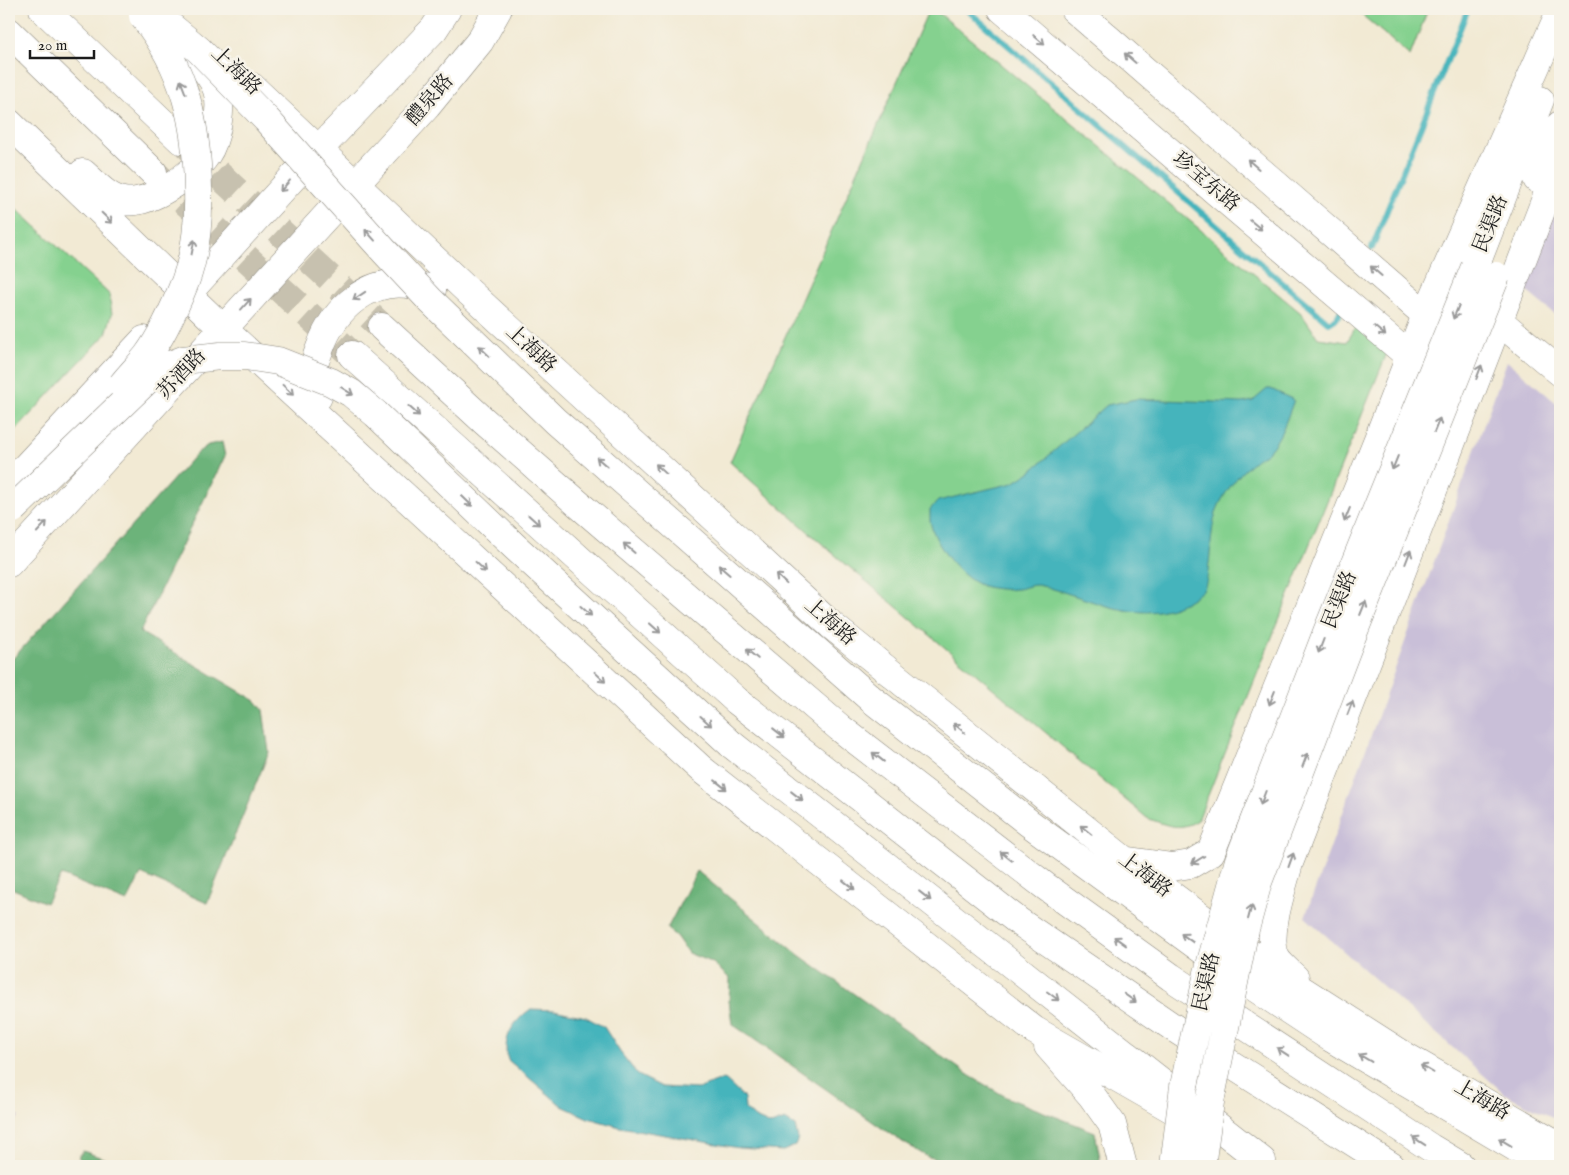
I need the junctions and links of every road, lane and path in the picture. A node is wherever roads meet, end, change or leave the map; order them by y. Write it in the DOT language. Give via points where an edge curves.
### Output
graph roads {
  1 [pos="43,9"];
  2 [pos="136,9"];
  3 [pos="150,9"];
  4 [pos="170,9"];
  5 [pos="447,9"];
  6 [pos="498,9"];
  7 [pos="1002,9"];
  8 [pos="1074,9"];
  9 [pos="1560,12"];
  10 [pos="9,32"];
  11 [pos="1560,50"];
  12 [pos="9,111"];
  13 [pos="9,123"];
  14 [pos="1560,125"];
  15 [pos="181,140"];
  16 [pos="318,150"];
  17 [pos="1560,162"];
  18 [pos="153,172"];
  19 [pos="354,185"];
  20 [pos="1485,272"];
  21 [pos="187,295"];
  22 [pos="1426,314"];
  23 [pos="1499,321"];
  24 [pos="382,327"];
  25 [pos="223,330"];
  26 [pos="352,355"];
  27 [pos="1409,356"];
  28 [pos="1560,372"];
  29 [pos="568,383"];
  30 [pos="10,503"];
  31 [pos="445,534"];
  32 [pos="9,563"];
  33 [pos="1124,860"];
  34 [pos="1327,1006"];
  35 [pos="1034,1030"];
  36 [pos="1560,1146"];
  37 [pos="1266,1163"];
  38 [pos="1123,1166"];
  39 [pos="1174,1166"];
  40 [pos="1201,1166"];
  41 [pos="1391,1166"];
  42 [pos="1461,1166"];
  43 [pos="1547,1166"];
  1 -- 15 [label="main road"];
  30 -- 2 [label="main road, one-way, bridge" via="148,355 186,280 199,216 197,143 175,68 156,33"];
  3 -- 12 [label="main road" via="210,76 218,94 216,132 207,153 186,176 152,196 123,201 107,194"];
  43 -- 3 [label="main road, one-way, bridge" via="1331,1038 1245,980 1029,823 870,698 555,421 385,252 200,50"];
  4 -- 16 [label="main road, 上海路"];
  5 -- 16 [label="main road" via="434,29"];
  6 -- 19 [label="main road, 醴泉路" via="480,42"];
  7 -- 27 [label="main road, 珍宝东路, one-way"];
  22 -- 8 [label="main road, one-way"];
  9 -- 22 [label="main road, 民渠路"];
  10 -- 18 [label="main road"];
  11 -- 20 [label="main road, 民渠路"];
  13 -- 21 [label="main road, one-way"];
  14 -- 20 [label="main road, 民渠路"];
  16 -- 19 [label="main road, 上海路"];
  16 -- 21 [label="main road, one-way"];
  17 -- 23 [label="main road, 民渠路"];
  25 -- 19 [label="main road, 苏酒路, one-way"];
  19 -- 29 [label="main road, 上海路"];
  20 -- 39 [label="main road, 民渠路, one-way, bridge" via="1327,632 1239,860 1208,973 1184,1086"];
  40 -- 20 [label="main road, 民渠路, one-way, bridge" via="1244,933 1258,882"];
  21 -- 25 [label="main road"];
  21 -- 30 [label="main road"];
  22 -- 27 [label="main road, 民渠路"];
  23 -- 28 [label="main road"];
  34 -- 23 [label="main road, 民渠路, one-way" via="1276,958 1272,936 1277,906 1293,854"];
  42 -- 24 [label="main road, one-way" via="1171,978 1045,886 840,728 584,509"];
  25 -- 31 [label="main road, one-way"];
  32 -- 25 [label="main road, 苏酒路, one-way"];
  26 -- 41 [label="main road, one-way" via="737,701 1018,921 1177,1030"];
  27 -- 33 [label="main road, 民渠路, one-way" via="1210,852 1191,864 1172,867"];
  29 -- 31 [label="main road, one-way" via="430,288 401,282 377,285 341,311 329,326 314,366 318,399 333,420"];
  33 -- 29 [label="main road, 上海路, one-way" via="831,625"];
  30 -- 37 [label="main road, one-way, bridge" via="147,380 165,367 183,360 220,356 278,360 352,393 731,744"];
  31 -- 35 [label="main road, one-way" via="701,769"];
  33 -- 34 [label="main road, 上海路" via="1280,976"];
  36 -- 34 [label="main road, 上海路, one-way" via="1405,1056"];
  35 -- 37 [label="main road"];
  35 -- 38 [label="main road" via="1112,1124"];
}
